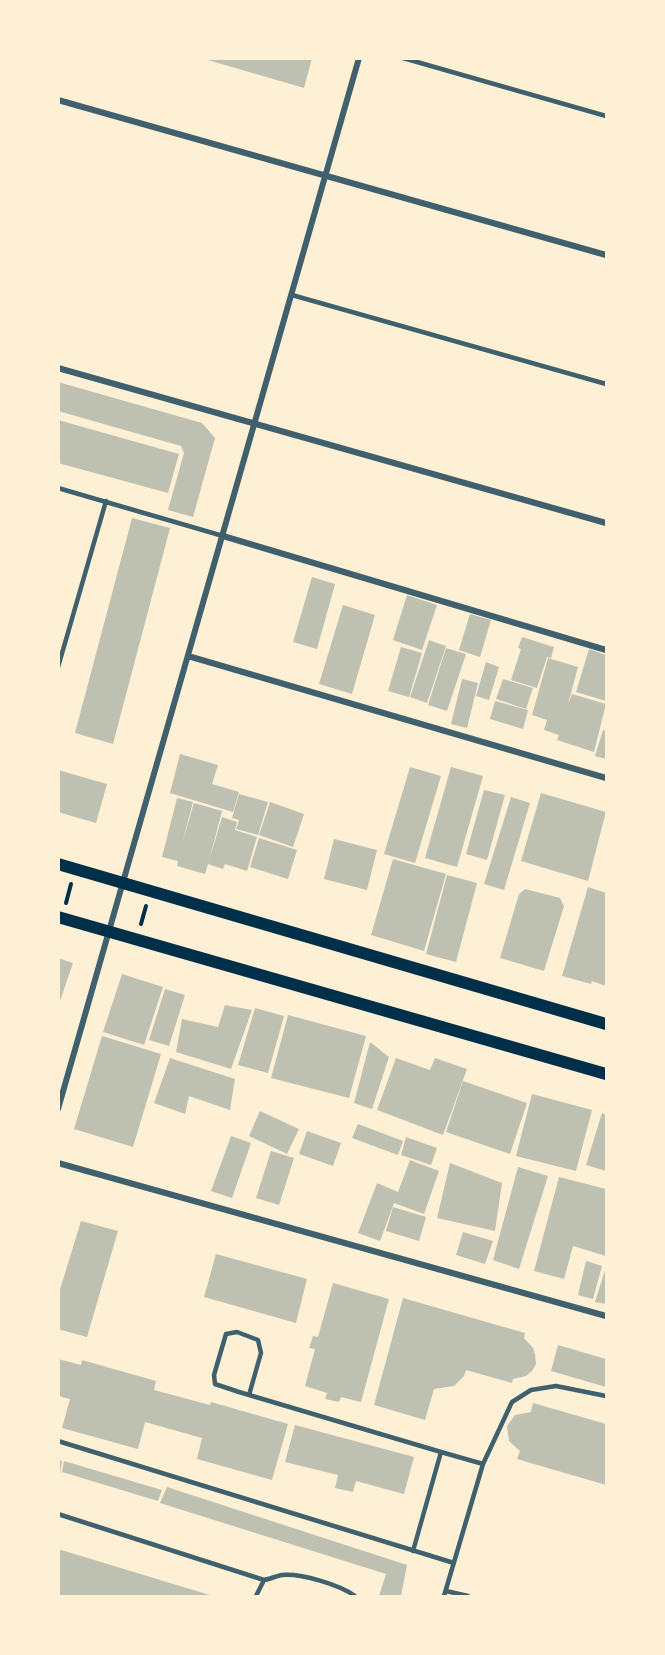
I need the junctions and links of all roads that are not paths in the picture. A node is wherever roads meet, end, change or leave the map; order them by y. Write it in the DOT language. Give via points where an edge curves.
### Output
graph roads {
  1 [pos="359,58"];
  2 [pos="403,58"];
  3 [pos="58,100"];
  4 [pos="606,116"];
  5 [pos="326,176"];
  6 [pos="606,255"];
  7 [pos="292,295"];
  8 [pos="58,368"];
  9 [pos="606,384"];
  10 [pos="255,424"];
  11 [pos="58,488"];
  12 [pos="106,501"];
  13 [pos="606,523"];
  14 [pos="223,536"];
  15 [pos="606,650"];
  16 [pos="188,656"];
  17 [pos="58,667"];
  18 [pos="606,778"];
  19 [pos="58,864"];
  20 [pos="124,883"];
  21 [pos="60,917"];
  22 [pos="109,932"];
  23 [pos="606,1024"];
  24 [pos="606,1074"];
  25 [pos="58,1109"];
  26 [pos="58,1163"];
  27 [pos="606,1316"];
  28 [pos="249,1395"];
  29 [pos="606,1396"];
  30 [pos="58,1441"];
  31 [pos="441,1452"];
  32 [pos="483,1464"];
  33 [pos="58,1514"];
  34 [pos="413,1551"];
  35 [pos="454,1563"];
  36 [pos="264,1580"];
  37 [pos="445,1594"];
  38 [pos="256,1596"];
  39 [pos="355,1596"];
  40 [pos="468,1596"];
  1 -- 5 [label="street"];
  2 -- 4 [label="lane"];
  3 -- 5 [label="street"];
  5 -- 6 [label="street"];
  5 -- 7 [label="street"];
  7 -- 9 [label="lane"];
  7 -- 10 [label="street"];
  8 -- 10 [label="street"];
  10 -- 13 [label="street"];
  10 -- 14 [label="street"];
  11 -- 12 [label="lane"];
  12 -- 14 [label="lane"];
  12 -- 17 [label="lane"];
  14 -- 15 [label="street"];
  14 -- 16 [label="street"];
  16 -- 18 [label="street"];
  16 -- 20 [label="street"];
  19 -- 20 [label="main road"];
  20 -- 22 [label="street"];
  20 -- 23 [label="main road"];
  21 -- 22 [label="main road"];
  22 -- 24 [label="main road"];
  22 -- 25 [label="street"];
  26 -- 27 [label="street"];
  28 -- 28 [label="lane" via="215,1384 226,1334 237,1332 258,1340 261,1353"];
  28 -- 31 [label="lane"];
  29 -- 32 [label="lane" via="556,1386 531,1390 512,1402"];
  30 -- 34 [label="lane"];
  31 -- 32 [label="lane"];
  31 -- 34 [label="lane"];
  32 -- 35 [label="lane"];
  33 -- 36 [label="lane"];
  34 -- 35 [label="lane"];
  35 -- 37 [label="lane"];
  36 -- 38 [label="lane"];
  36 -- 39 [label="lane" via="303,1576"];
  37 -- 40 [label="lane"];
}
